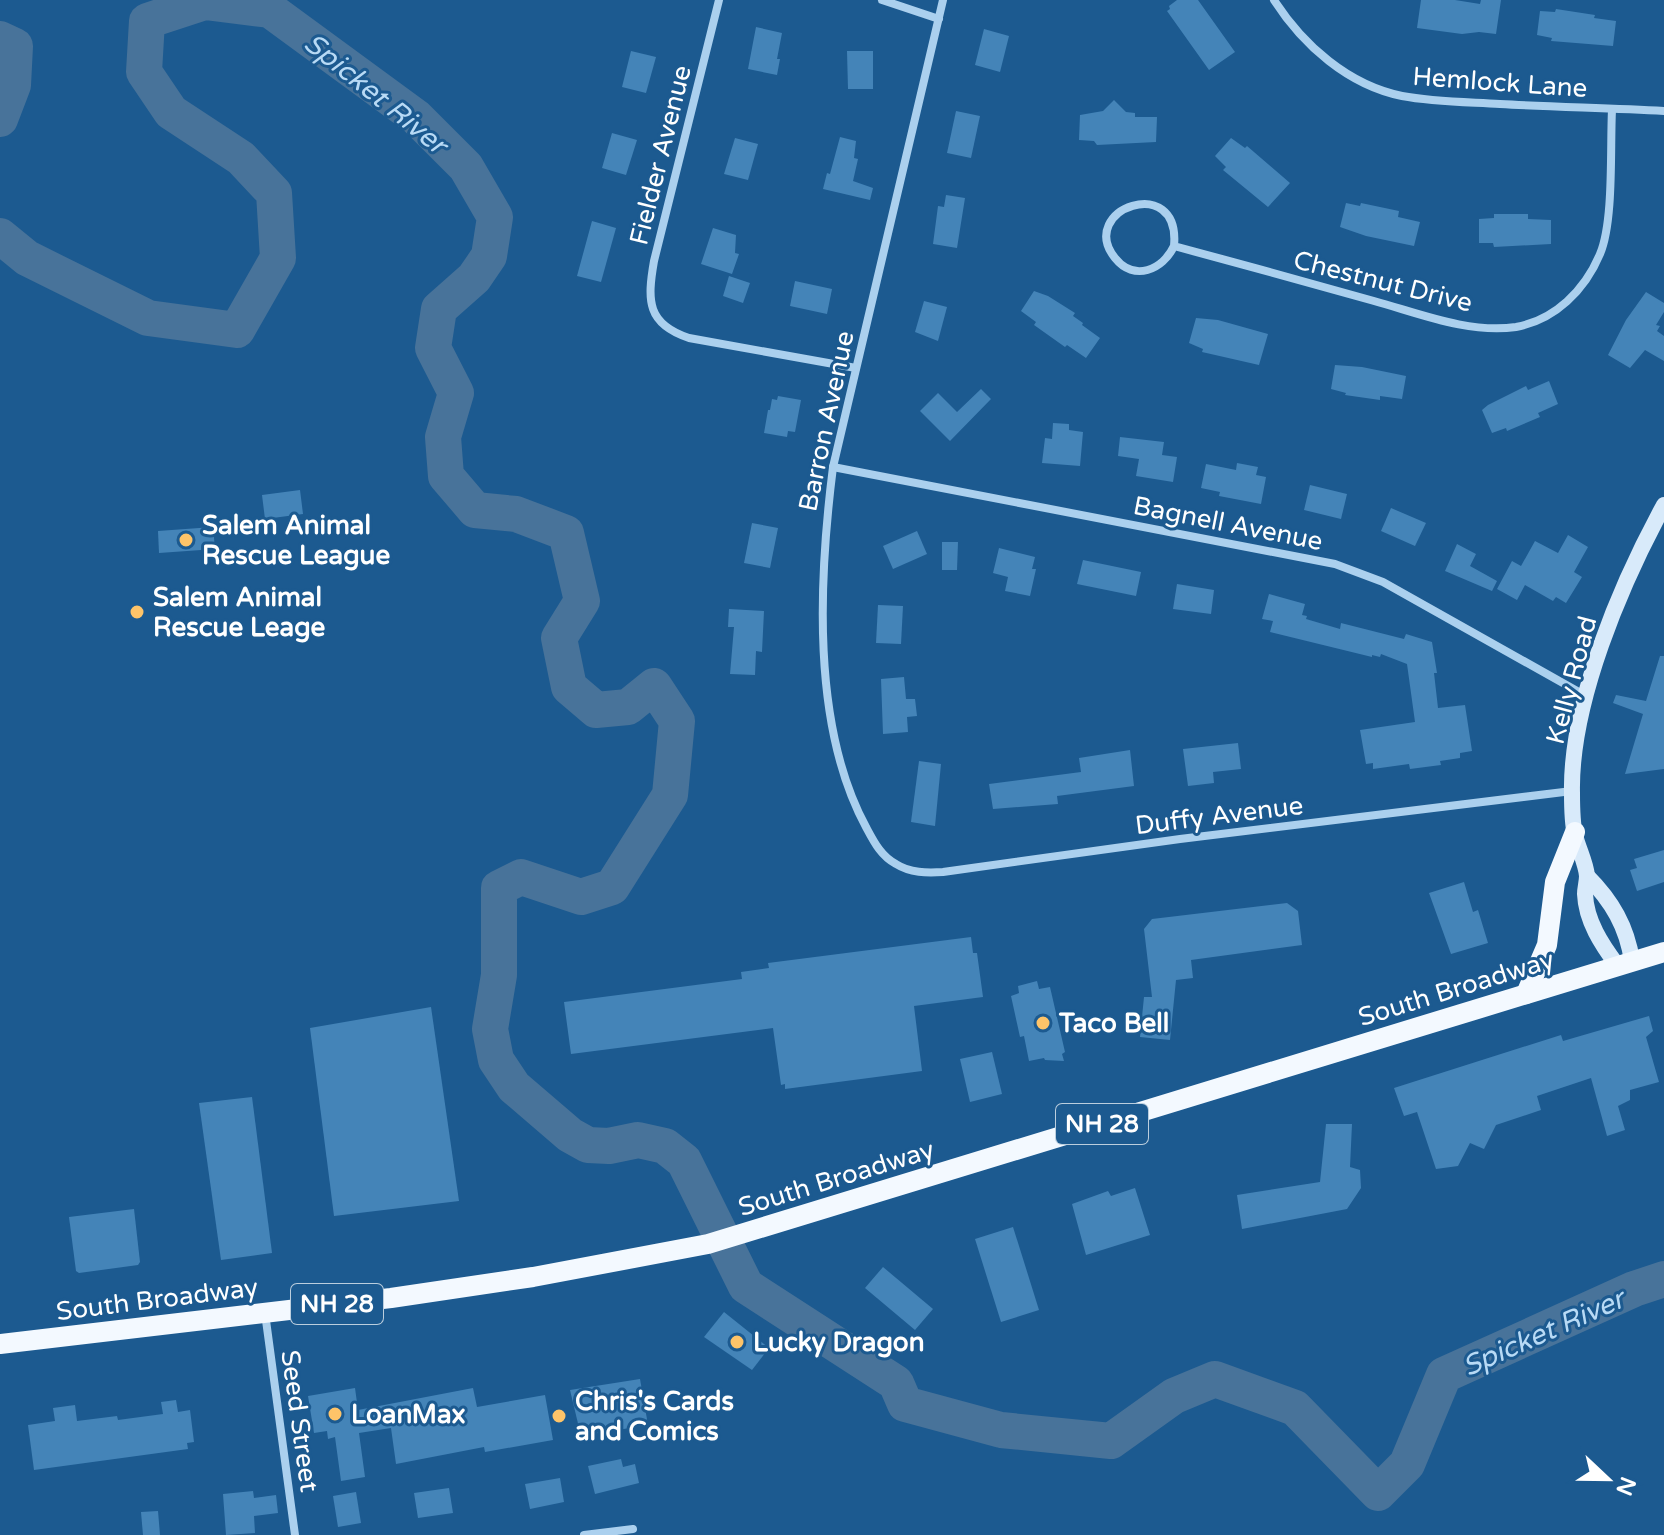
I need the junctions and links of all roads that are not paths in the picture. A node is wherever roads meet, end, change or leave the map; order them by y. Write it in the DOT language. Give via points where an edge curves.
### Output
graph roads {
  1 [pos="719,0"];
  2 [pos="882,0"];
  3 [pos="943,0"];
  4 [pos="1274,0"];
  5 [pos="939,19"];
  6 [pos="1612,110"];
  7 [pos="1664,111"];
  8 [pos="1174,246"];
  9 [pos="856,368"];
  10 [pos="833,467"];
  11 [pos="1664,505"];
  12 [pos="1586,697"];
  13 [pos="1572,791"];
  14 [pos="1575,832"];
  15 [pos="878,849"];
  16 [pos="1587,876"];
  17 [pos="1664,952"];
  18 [pos="1625,963"];
  19 [pos="1526,994"];
  20 [pos="265,1312"];
  21 [pos="0,1344"];
  22 [pos="633,1529"];
  23 [pos="295,1535"];
  24 [pos="584,1535"];
  1 -- 9 [label="street, Fielder Avenue" via="654,261 651,306 658,319 689,338"];
  2 -- 5 [label="street"];
  3 -- 5 [label="street, Barron Avenue"];
  4 -- 6 [label="street, Hemlock Lane" via="1326,59 1388,92 1435,100"];
  5 -- 9 [label="street, Barron Avenue"];
  6 -- 7 [label="street, Hemlock Lane"];
  6 -- 8 [label="street, Chestnut Drive" via="1607,226 1600,253 1568,301 1544,318 1515,327 1457,323"];
  8 -- 8 [label="street" via="1161,265 1138,272 1117,262 1110,252 1108,229 1129,205 1151,204 1173,225"];
  9 -- 10 [label="street, Barron Avenue"];
  10 -- 12 [label="street, Bagnell Avenue" via="1335,564 1383,582"];
  10 -- 15 [label="street, Barron Avenue" via="824,537 825,663 838,759 851,800"];
  11 -- 12 [label="street, Kelly Road" via="1615,609"];
  12 -- 13 [label="street, Kelly Road"];
  13 -- 14 [label="street, Kelly Road"];
  13 -- 15 [label="street, Duffy Avenue" via="943,872 920,873 896,865"];
  14 -- 16 [label="street, Kelly Road"];
  14 -- 19 [label="main road" via="1555,882 1547,945"];
  16 -- 18 [label="street, Kelly Road" via="1629,937"];
  16 -- 18 [label="street, Kelly Road" via="1590,918 1604,948"];
  17 -- 18 [label="main road, South Broadway / NH 28"];
  18 -- 19 [label="main road, South Broadway / NH 28"];
  19 -- 20 [label="main road, South Broadway / NH 28" via="708,1244 533,1277"];
  20 -- 21 [label="main road, South Broadway / NH 28"];
  20 -- 23 [label="street, Seed Street"];
  22 -- 24 [label="street"];
}
